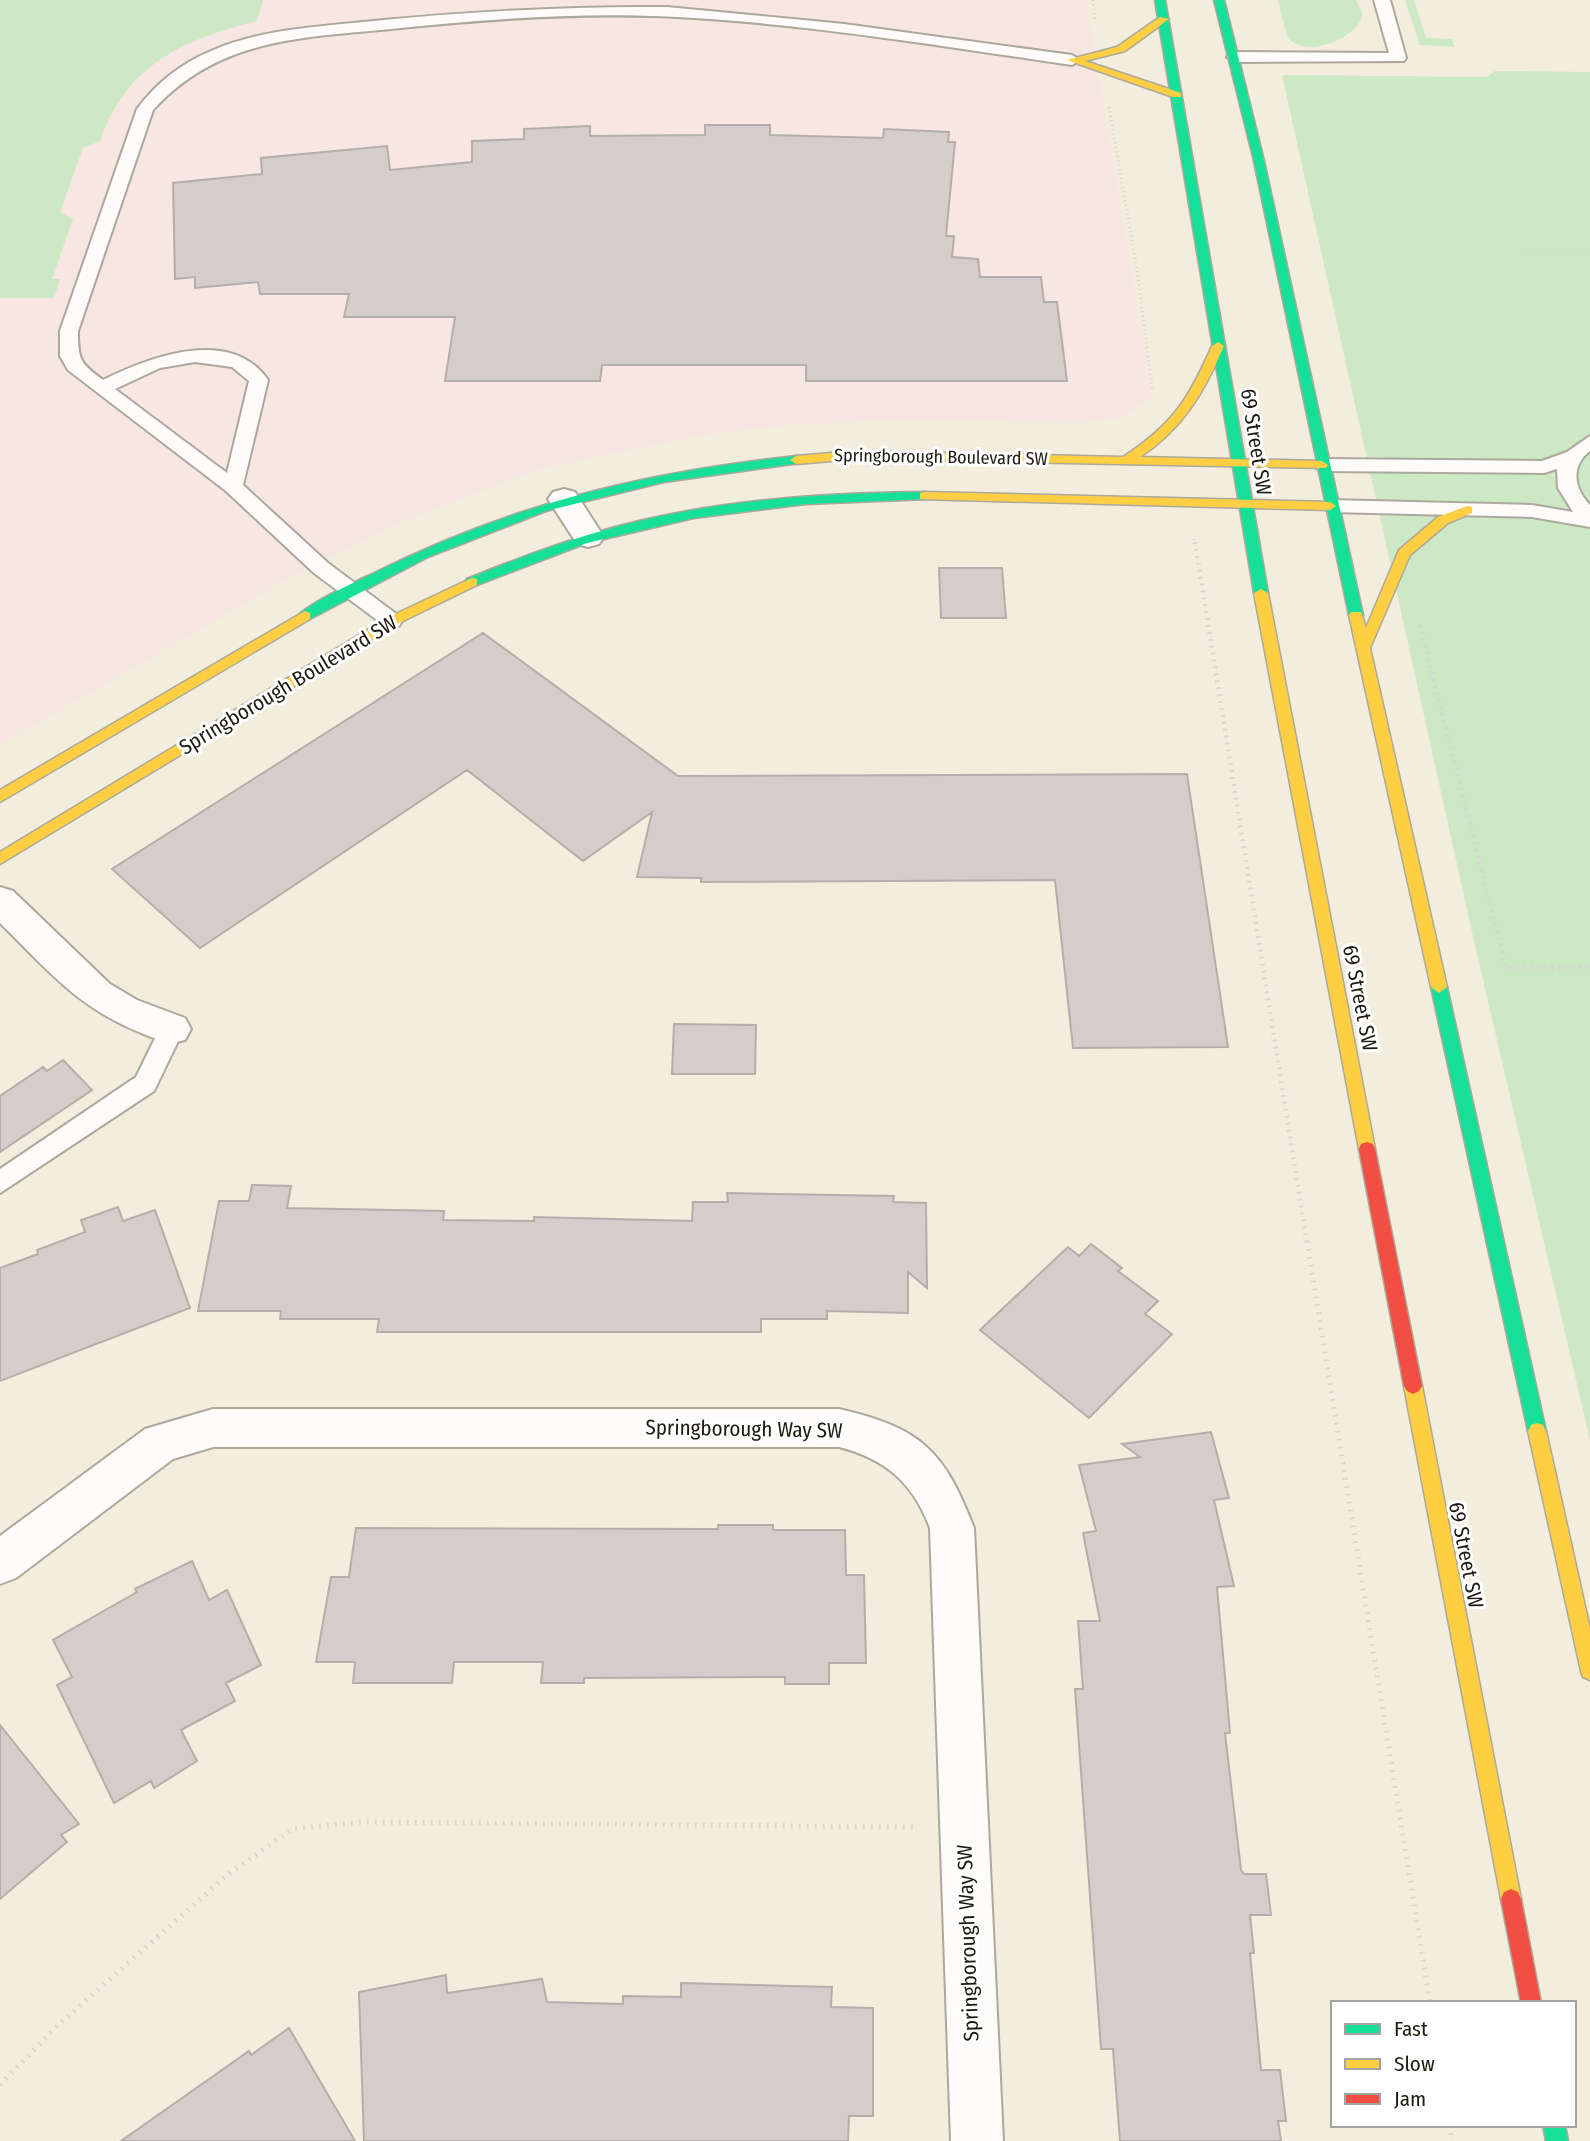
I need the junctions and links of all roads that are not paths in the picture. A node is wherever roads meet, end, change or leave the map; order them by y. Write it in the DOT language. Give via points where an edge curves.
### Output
graph roads {
  1 [pos="1160,0"];
  2 [pos="1219,0"];
  3 [pos="1382,0"];
  4 [pos="669,6"];
  5 [pos="1164,19"];
  6 [pos="1235,57"];
  7 [pos="1072,60"];
  8 [pos="1177,95"];
  9 [pos="1218,346"];
  10 [pos="103,388"];
  11 [pos="1590,442"];
  12 [pos="1571,457"];
  13 [pos="1127,460"];
  14 [pos="1240,463"];
  15 [pos="1322,465"];
  16 [pos="233,487"];
  17 [pos="564,499"];
  18 [pos="1245,503"];
  19 [pos="1330,506"];
  20 [pos="1467,510"];
  21 [pos="1590,516"];
  22 [pos="1590,522"];
  23 [pos="588,537"];
  24 [pos="350,589"];
  25 [pos="392,621"];
  26 [pos="1364,647"];
  27 [pos="0,797"];
  28 [pos="0,859"];
  29 [pos="0,901"];
  30 [pos="172,1029"];
  31 [pos="0,1182"];
  32 [pos="0,1563"];
  33 [pos="1590,1671"];
  34 [pos="1531,2001"];
  35 [pos="977,2141"];
  1 -- 5 [label="main road, 69 Street SW"];
  2 -- 6 [label="main road"];
  3 -- 6 [label="lane" via="1398,58"];
  4 -- 7 [label="lane"];
  4 -- 10 [label="lane" via="452,17 269,37 218,51 183,71 158,91 145,109 69,331 69,356 78,370"];
  5 -- 7 [label="main road" via="1121,49"];
  5 -- 8 [label="main road, 69 Street SW"];
  6 -- 15 [label="main road"];
  7 -- 8 [label="main road"];
  8 -- 9 [label="main road, 69 Street SW"];
  9 -- 13 [label="main road" via="1185,416 1164,438"];
  9 -- 14 [label="main road, 69 Street SW"];
  10 -- 16 [label="lane"];
  10 -- 16 [label="lane" via="153,364 198,356 230,360 252,369 259,380"];
  11 -- 12 [label="lane"];
  12 -- 15 [label="lane" via="1544,467"];
  12 -- 21 [label="lane" via="1565,474 1569,492"];
  13 -- 14 [label="main road, Springborough Boulevard SW"];
  13 -- 17 [label="main road, Springborough Boulevard SW" via="809,457 716,467"];
  14 -- 15 [label="main road, Springborough Boulevard SW"];
  14 -- 18 [label="main road, 69 Street SW"];
  15 -- 19 [label="main road"];
  16 -- 24 [label="lane"];
  17 -- 23 [label="street"];
  17 -- 24 [label="main road, Springborough Boulevard SW" via="463,535"];
  18 -- 19 [label="main road, Springborough Boulevard SW"];
  18 -- 23 [label="main road, Springborough Boulevard SW" via="826,495 677,514"];
  18 -- 34 [label="main road, 69 Street SW"];
  19 -- 20 [label="lane"];
  19 -- 26 [label="main road"];
  20 -- 22 [label="lane" via="1532,512"];
  20 -- 26 [label="main road" via="1443,520 1404,553"];
  23 -- 25 [label="main road, Springborough Boulevard SW" via="478,578"];
  24 -- 25 [label="lane"];
  24 -- 27 [label="main road, Springborough Boulevard SW"];
  25 -- 28 [label="main road, Springborough Boulevard SW"];
  26 -- 33 [label="main road"];
  29 -- 30 [label="street" via="96,995"];
  30 -- 31 [label="lane" via="145,1084"];
  32 -- 35 [label="street, Springborough Way SW" via="160,1443 213,1428 839,1428 869,1434 909,1456 930,1478 952,1528"];
}
